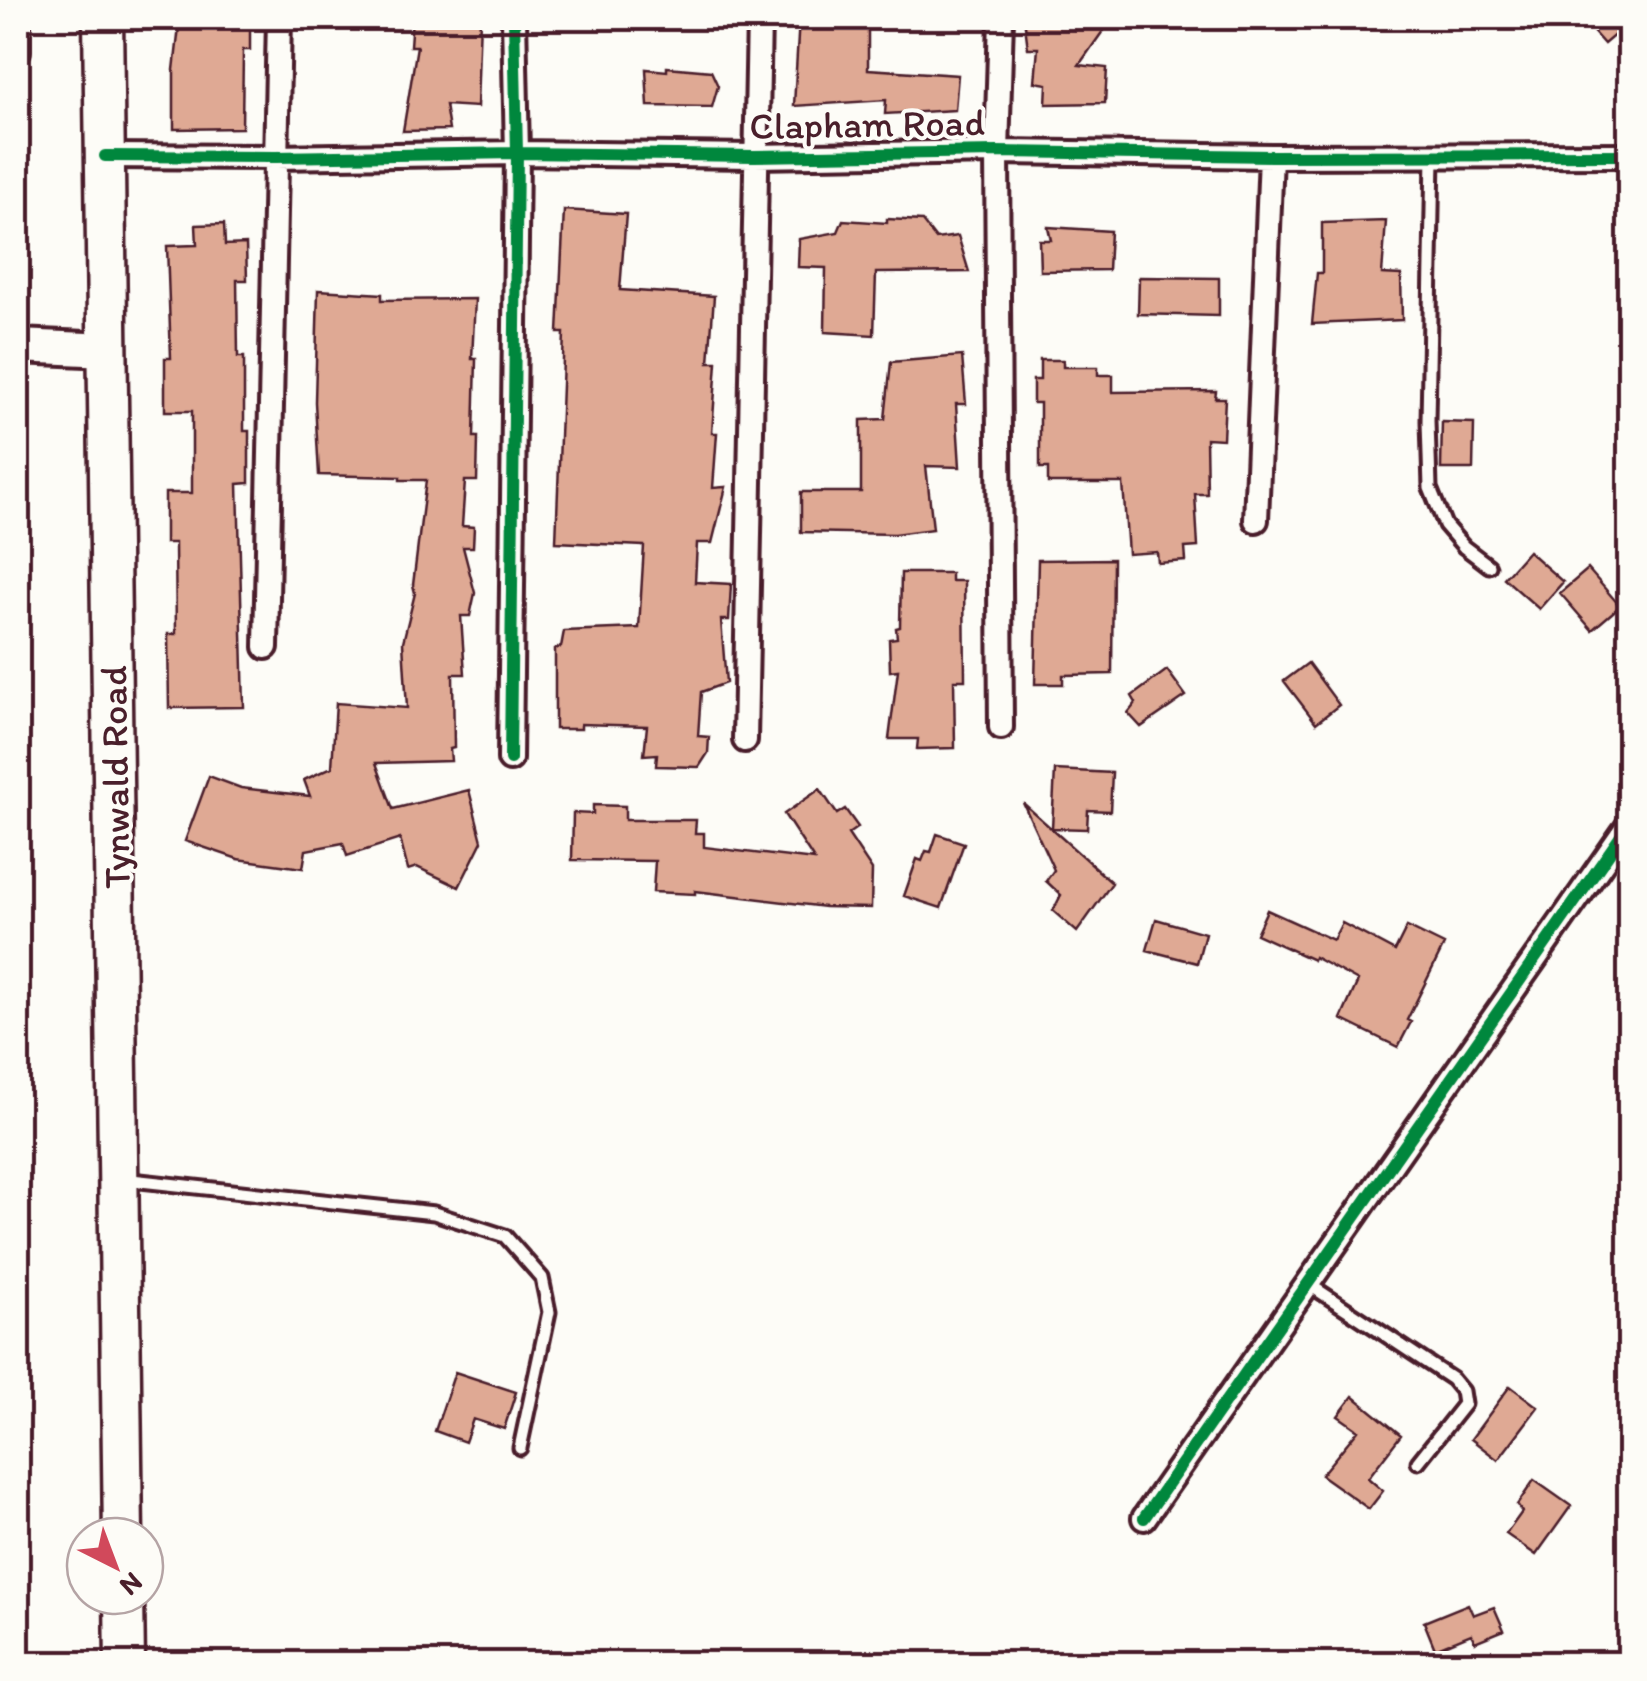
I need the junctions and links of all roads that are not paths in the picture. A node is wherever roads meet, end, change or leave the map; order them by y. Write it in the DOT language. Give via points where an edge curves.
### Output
graph roads {
  1 [pos="18,18"];
  2 [pos="103,18"];
  3 [pos="279,18"];
  4 [pos="514,18"];
  5 [pos="759,18"];
  6 [pos="1001,18"];
  7 [pos="18,51"];
  8 [pos="997,152"];
  9 [pos="517,153"];
  10 [pos="1630,155"];
  11 [pos="104,156"];
  12 [pos="754,156"];
  13 [pos="1271,156"];
  14 [pos="1433,156"];
  15 [pos="276,158"];
  16 [pos="18,346"];
  17 [pos="109,350"];
  18 [pos="1256,520"];
  19 [pos="1490,566"];
  20 [pos="266,647"];
  21 [pos="1000,727"];
  22 [pos="745,740"];
  23 [pos="510,759"];
  24 [pos="1630,823"];
  25 [pos="118,1178"];
  26 [pos="1310,1286"];
  27 [pos="520,1448"];
  28 [pos="1418,1462"];
  29 [pos="123,1516"];
  30 [pos="1144,1518"];
  31 [pos="124,1616"];
  32 [pos="125,1664"];
  1 -- 7 [label="street"];
  2 -- 11 [label="main road, Tynwald Road"];
  3 -- 15 [label="street"];
  4 -- 9 [label="street"];
  5 -- 12 [label="street"];
  6 -- 8 [label="street"];
  8 -- 12 [label="street, Clapham Road"];
  8 -- 13 [label="street, Clapham Road"];
  8 -- 21 [label="street"];
  9 -- 12 [label="street, Clapham Road"];
  9 -- 15 [label="street, Clapham Road"];
  9 -- 23 [label="street"];
  10 -- 14 [label="street, Clapham Road"];
  11 -- 15 [label="street, Clapham Road"];
  11 -- 17 [label="main road, Tynwald Road"];
  12 -- 22 [label="street"];
  13 -- 14 [label="street, Clapham Road"];
  13 -- 18 [label="street"];
  14 -- 19 [label="lane" via="1430,488 1444,525"];
  15 -- 20 [label="street"];
  16 -- 17 [label="street"];
  17 -- 25 [label="main road, Tynwald Road"];
  24 -- 26 [label="street"];
  25 -- 27 [label="lane" via="434,1213 505,1236 542,1278 549,1312"];
  25 -- 29 [label="main road, Tynwald Road"];
  26 -- 28 [label="lane" via="1462,1391 1464,1404"];
  26 -- 30 [label="street"];
  31 -- 32 [label="main road"];
}
